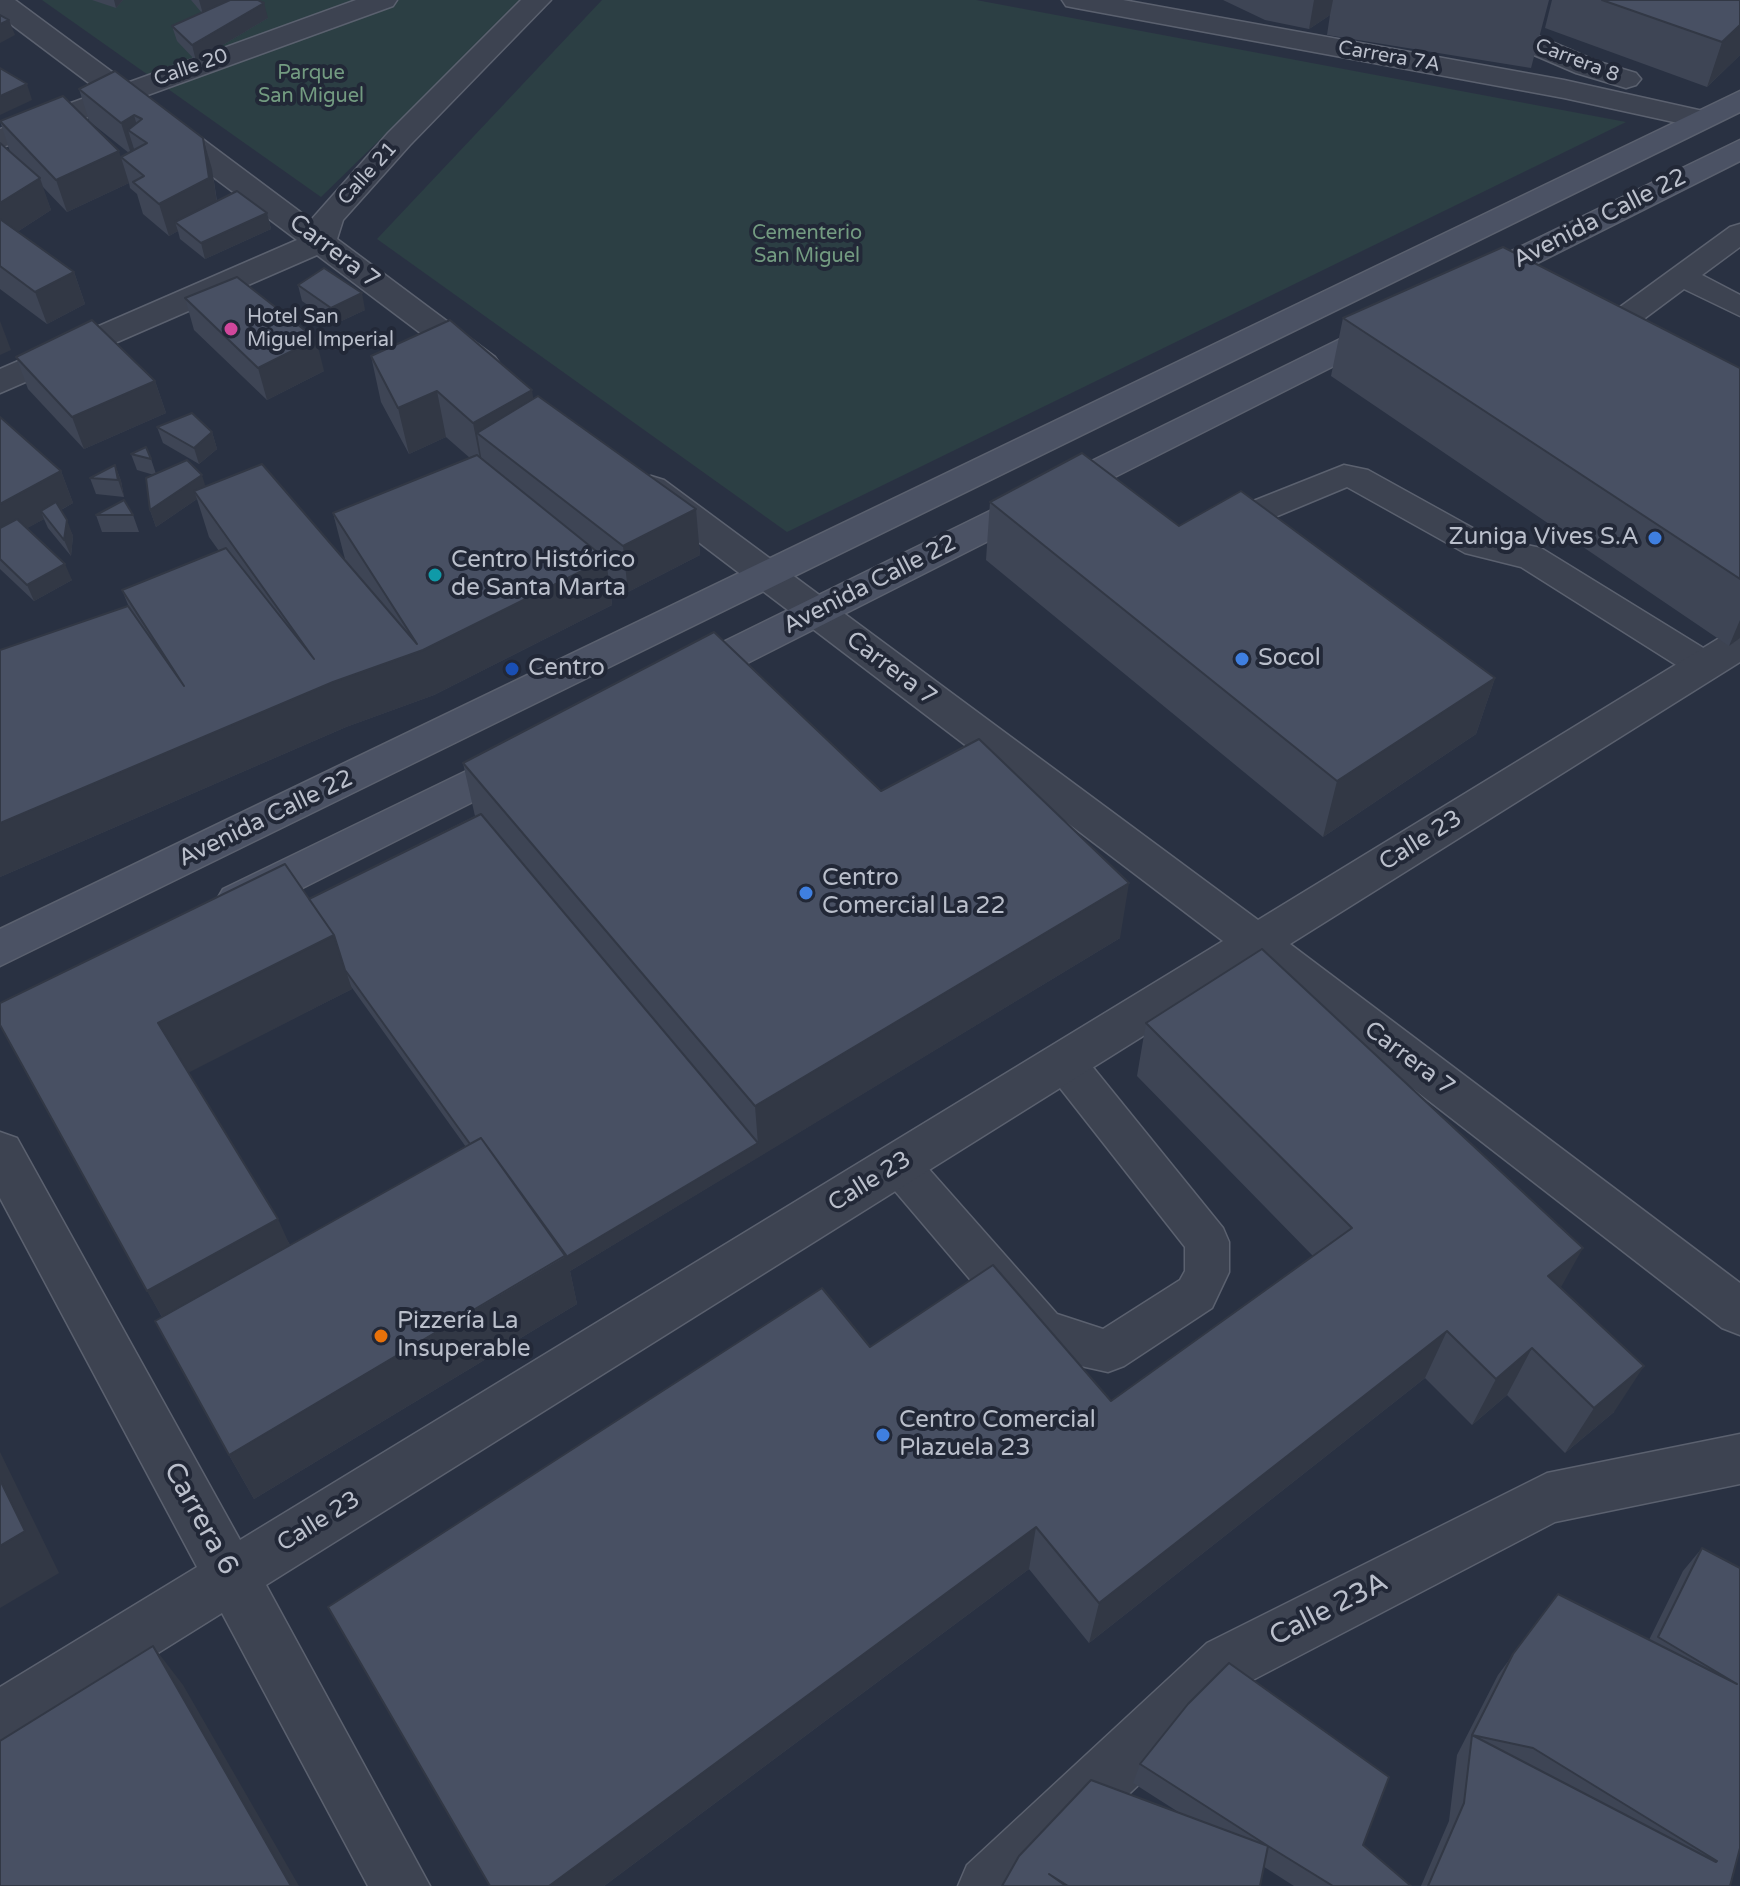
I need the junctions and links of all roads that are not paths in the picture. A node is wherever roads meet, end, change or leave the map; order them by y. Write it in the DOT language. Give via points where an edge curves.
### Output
graph roads {
  1 [pos="383,0"];
  2 [pos="537,0"];
  3 [pos="1076,0"];
  4 [pos="1430,0"];
  5 [pos="0,2"];
  6 [pos="121,92"];
  7 [pos="1730,112"];
  8 [pos="0,139"];
  9 [pos="1740,149"];
  10 [pos="1740,233"];
  11 [pos="320,242"];
  12 [pos="1682,276"];
  13 [pos="1740,307"];
  14 [pos="504,379"];
  15 [pos="0,382"];
  16 [pos="1740,391"];
  17 [pos="629,473"];
  18 [pos="1067,486"];
  19 [pos="1103,509"];
  20 [pos="1189,540"];
  21 [pos="768,575"];
  22 [pos="815,613"];
  23 [pos="1723,655"];
  24 [pos="644,699"];
  25 [pos="558,742"];
  26 [pos="200,920"];
  27 [pos="1257,943"];
  28 [pos="0,949"];
  29 [pos="1064,1062"];
  30 [pos="0,1152"];
  31 [pos="898,1164"];
  32 [pos="1740,1312"];
  33 [pos="1740,1459"];
  34 [pos="231,1576"];
  35 [pos="0,1719"];
  36 [pos="400,1886"];
  37 [pos="988,1886"];
  1 -- 6 [label="street, Calle 20"];
  2 -- 11 [label="street, Calle 21" via="328,218"];
  3 -- 7 [label="street, Carrera 7A" via="1564,89"];
  4 -- 7 [label="street, Carrera 8" via="1586,67"];
  5 -- 6 [label="street, Carrera 7"];
  6 -- 8 [label="street, Calle 20"];
  6 -- 11 [label="street, Carrera 7"];
  7 -- 21 [label="main road, Avenida Calle 22"];
  9 -- 18 [label="main road, Avenida Calle 22"];
  10 -- 12 [label="lane"];
  11 -- 14 [label="street, Carrera 7"];
  11 -- 15 [label="street"];
  12 -- 13 [label="lane"];
  12 -- 16 [label="lane" via="1620,327"];
  17 -- 21 [label="street, Carrera 7"];
  18 -- 19 [label="lane"];
  18 -- 22 [label="main road, Avenida Calle 22"];
  20 -- 23 [label="lane" via="1333,480 1356,478 1477,545 1529,556"];
  21 -- 22 [label="street, Carrera 7"];
  21 -- 28 [label="main road, Avenida Calle 22"];
  22 -- 24 [label="main road, Avenida Calle 22"];
  22 -- 27 [label="street, Carrera 7"];
  23 -- 27 [label="street, Calle 23"];
  25 -- 26 [label="main road"];
  27 -- 29 [label="street, Calle 23"];
  27 -- 32 [label="street, Carrera 7"];
  29 -- 31 [label="street, Calle 23"];
  29 -- 31 [label="lane" via="1207,1242 1207,1272 1196,1294 1108,1351 1041,1329"];
  30 -- 34 [label="street, Carrera 6"];
  31 -- 34 [label="street, Calle 23"];
  33 -- 37 [label="street, Calle 23A" via="1547,1498 1227,1663"];
  34 -- 35 [label="street, Calle 23"];
  34 -- 36 [label="street, Carrera 6"];
}
